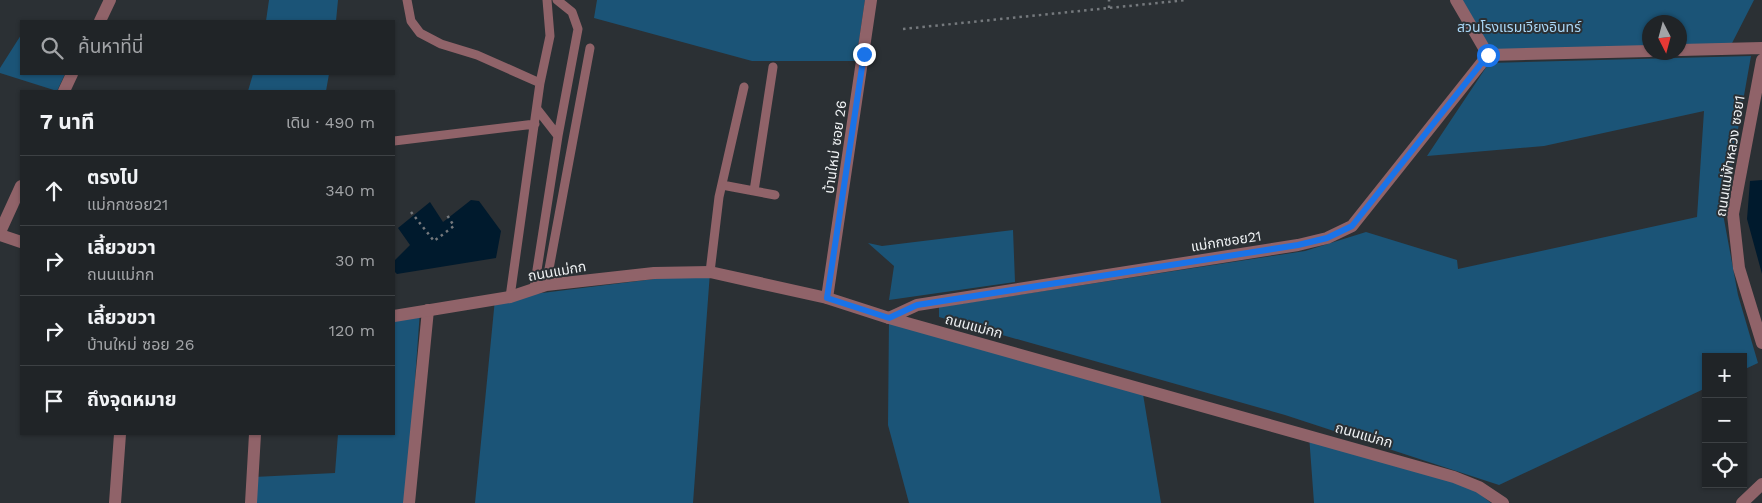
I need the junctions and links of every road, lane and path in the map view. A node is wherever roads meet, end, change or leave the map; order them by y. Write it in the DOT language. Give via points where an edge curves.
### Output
graph roads {
  1 [pos="110,0"];
  2 [pos="407,0"];
  3 [pos="547,0"];
  4 [pos="557,0"];
  5 [pos="871,0"];
  6 [pos="1110,0"];
  7 [pos="1187,0"];
  8 [pos="1456,0"];
  9 [pos="1109,8"];
  10 [pos="100,20"];
  11 [pos="903,29"];
  12 [pos="590,48"];
  13 [pos="1762,48"];
  14 [pos="1687,50"];
  15 [pos="1642,51"];
  16 [pos="1488,55"];
  17 [pos="1762,60"];
  18 [pos="773,67"];
  19 [pos="72,75"];
  20 [pos="540,82"];
  21 [pos="744,87"];
  22 [pos="64,90"];
  23 [pos="537,109"];
  24 [pos="534,124"];
  25 [pos="558,136"];
  26 [pos="395,141"];
  27 [pos="722,185"];
  28 [pos="20,188"];
  29 [pos="754,191"];
  30 [pos="775,195"];
  31 [pos="411,212"];
  32 [pos="448,216"];
  33 [pos="0,234"];
  34 [pos="20,242"];
  35 [pos="710,272"];
  36 [pos="540,287"];
  37 [pos="510,297"];
  38 [pos="827,298"];
  39 [pos="428,310"];
  40 [pos="395,316"];
  41 [pos="889,318"];
  42 [pos="1762,343"];
  43 [pos="120,435"];
  44 [pos="255,435"];
  45 [pos="1762,484"];
  46 [pos="115,503"];
  47 [pos="251,503"];
  48 [pos="409,503"];
  49 [pos="1502,503"];
  50 [pos="1742,503"];
  1 -- 10 [label="street"];
  2 -- 20 [label="lane" via="411,21 420,33"];
  3 -- 20 [label="lane" via="550,36"];
  4 -- 25 [label="lane" via="572,12 578,29"];
  5 -- 38 [label="street, บ้านใหม่ ซอย 26"];
  6 -- 9 [label="path"];
  7 -- 9 [label="path"];
  8 -- 16 [label="street"];
  9 -- 11 [label="path"];
  12 -- 36 [label="lane"];
  13 -- 14 [label="street"];
  15 -- 16 [label="street"];
  16 -- 41 [label="street, แม่กกซอย21" via="1352,226 1327,238 917,305"];
  17 -- 42 [label="street, ถนนแม่ฟ้าหลวง ซอย1" via="1733,214 1738,268"];
  18 -- 29 [label="lane"];
  19 -- 22 [label="street"];
  20 -- 23 [label="lane"];
  21 -- 27 [label="lane"];
  23 -- 24 [label="lane"];
  23 -- 25 [label="lane"];
  24 -- 26 [label="lane"];
  24 -- 37 [label="lane"];
  25 -- 36 [label="lane"];
  27 -- 29 [label="lane"];
  27 -- 35 [label="lane"];
  28 -- 33 [label="street"];
  29 -- 30 [label="lane"];
  31 -- 32 [label="path" via="434,241 454,226"];
  33 -- 34 [label="street"];
  35 -- 36 [label="street, ถนนแม่กก" via="654,273"];
  35 -- 38 [label="street, ถนนแม่กก"];
  36 -- 37 [label="street, ถนนแม่กก"];
  37 -- 39 [label="street, ถนนแม่กก"];
  38 -- 41 [label="street, ถนนแม่กก"];
  39 -- 40 [label="street, ถนนแม่กก"];
  39 -- 48 [label="street"];
  41 -- 49 [label="street, ถนนแม่กก" via="1454,477 1479,487"];
  43 -- 46 [label="street"];
  44 -- 47 [label="street"];
  45 -- 50 [label="street"];
}
